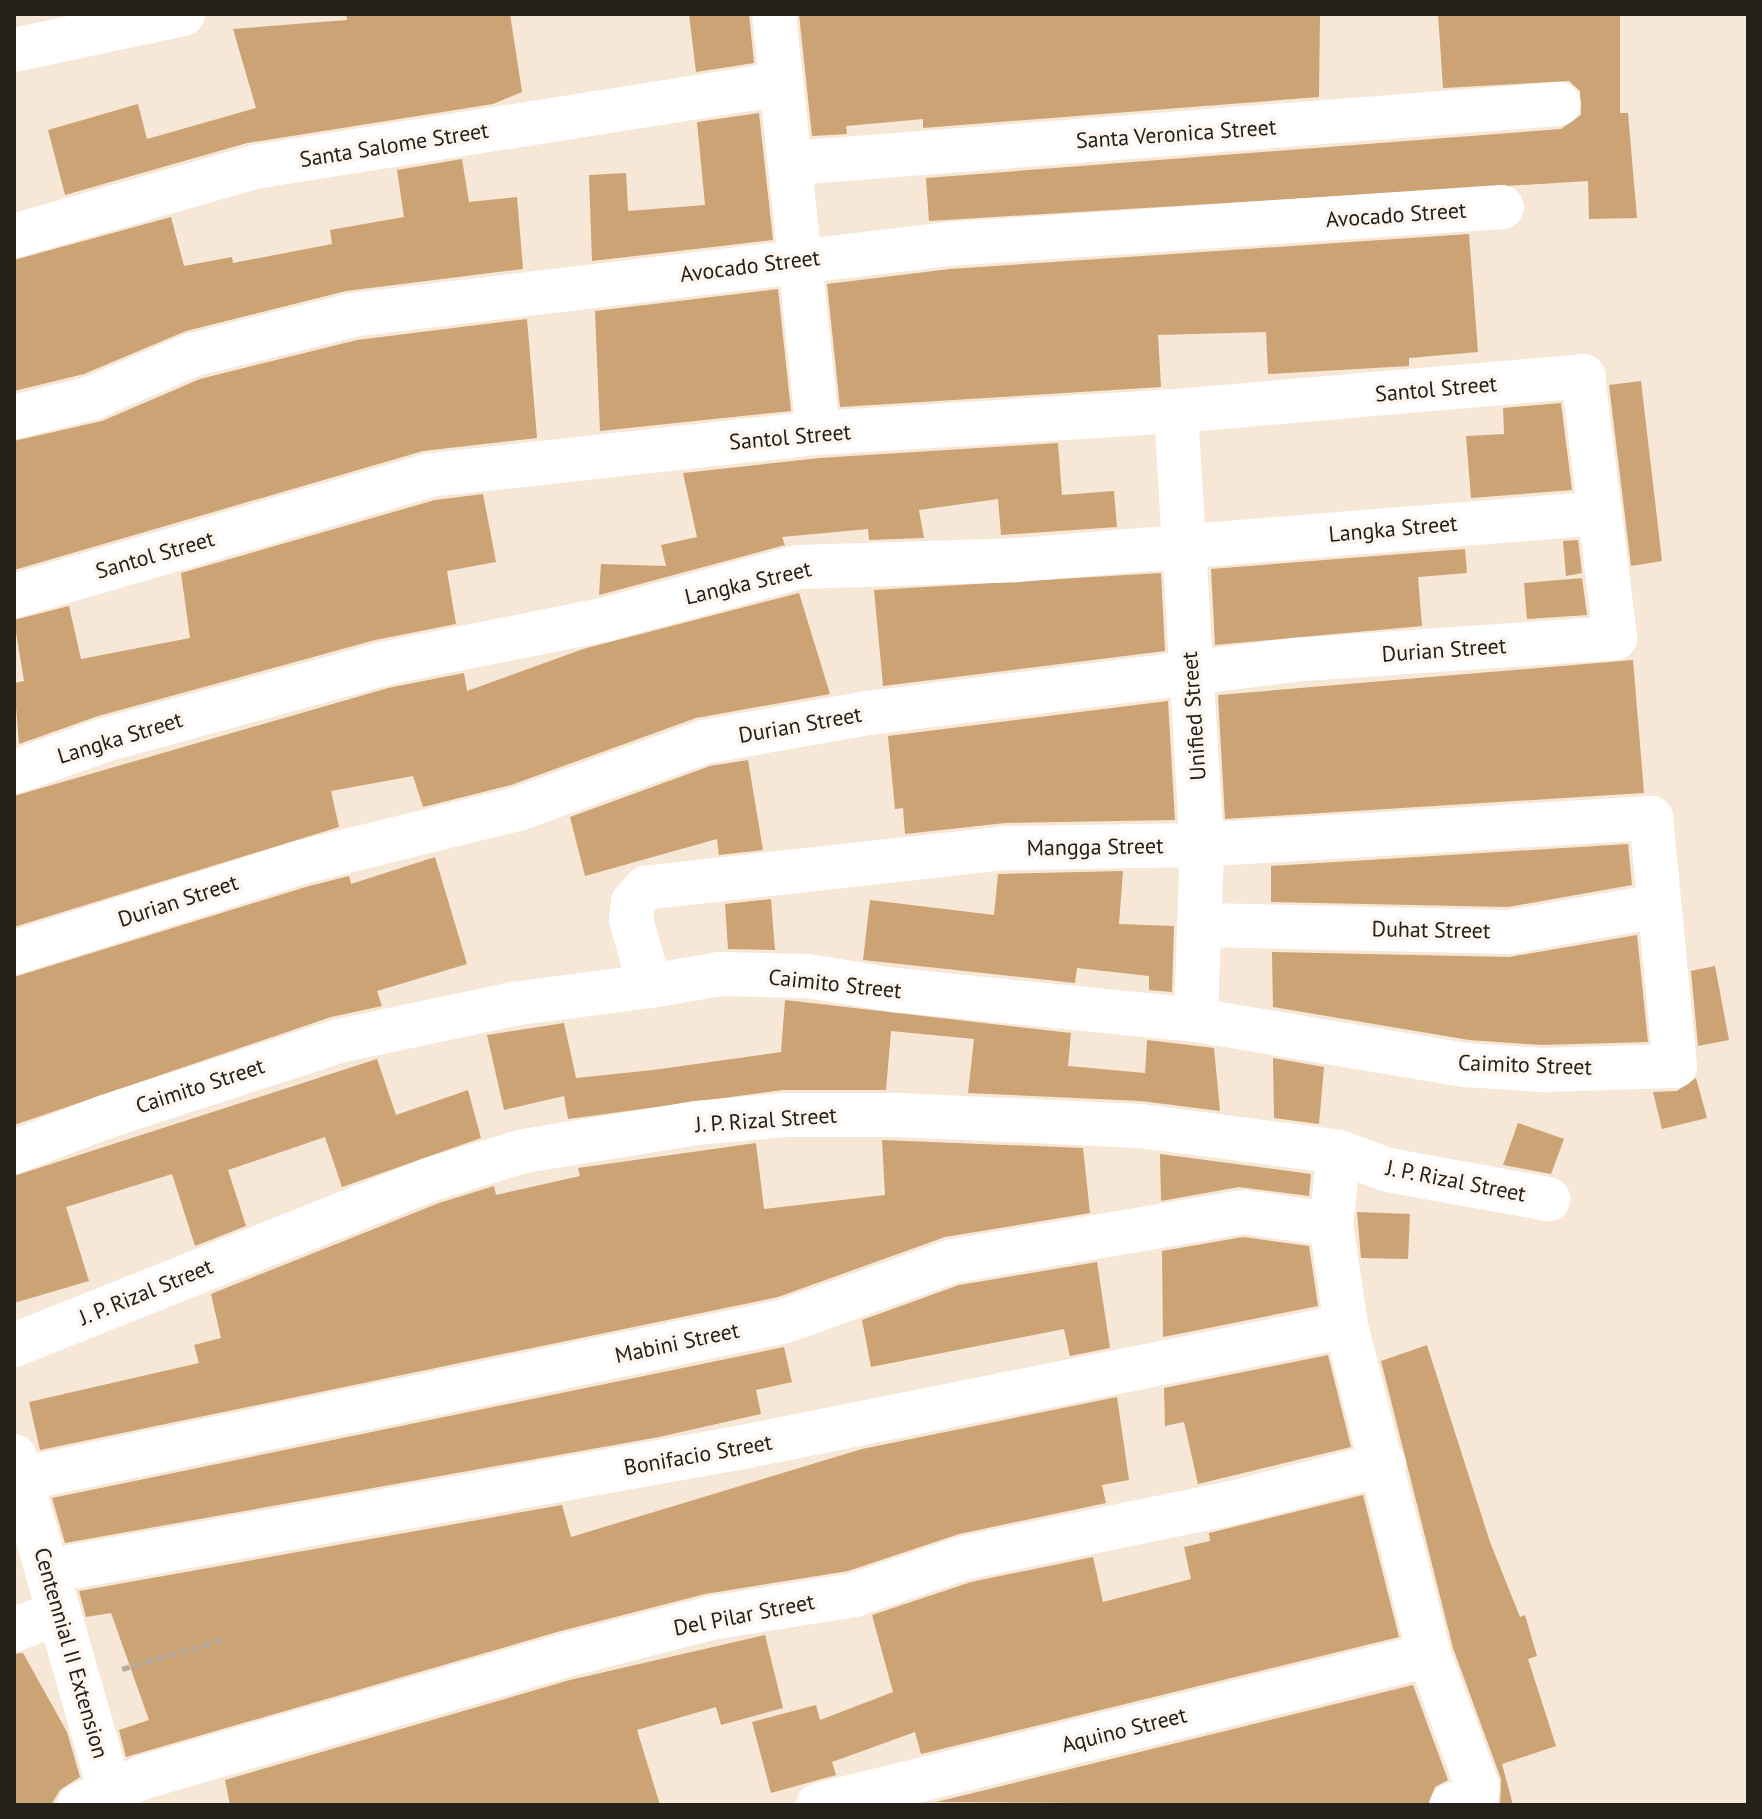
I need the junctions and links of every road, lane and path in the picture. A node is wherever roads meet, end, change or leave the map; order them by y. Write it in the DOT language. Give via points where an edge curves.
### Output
graph roads {
  1 [pos="183,14"];
  2 [pos="774,14"];
  3 [pos="14,50"];
  4 [pos="780,84"];
  5 [pos="1559,104"];
  6 [pos="792,163"];
  7 [pos="1502,207"];
  8 [pos="14,236"];
  9 [pos="799,259"];
  10 [pos="1176,411"];
  11 [pos="14,417"];
  12 [pos="818,433"];
  13 [pos="1600,513"];
  14 [pos="1182,547"];
  15 [pos="14,596"];
  16 [pos="1192,676"];
  17 [pos="14,772"];
  18 [pos="1202,845"];
  19 [pos="1658,906"];
  20 [pos="1202,925"];
  21 [pos="14,953"];
  22 [pos="650,986"];
  23 [pos="1196,1020"];
  24 [pos="14,1152"];
  25 [pos="1339,1152"];
  26 [pos="1548,1199"];
  27 [pos="1331,1224"];
  28 [pos="1346,1326"];
  29 [pos="14,1345"];
  30 [pos="1384,1464"];
  31 [pos="17,1468"];
  32 [pos="53,1592"];
  33 [pos="14,1630"];
  34 [pos="224,1639"];
  35 [pos="1429,1655"];
  36 [pos="79,1681"];
  37 [pos="100,1799"];
  38 [pos="1463,1802"];
  39 [pos="818,1805"];
  1 -- 3 [label="street"];
  2 -- 4 [label="street"];
  4 -- 6 [label="street"];
  4 -- 8 [label="street, Santa Salome Street" via="254,167"];
  5 -- 6 [label="street, Santa Veronica Street"];
  6 -- 9 [label="street"];
  7 -- 9 [label="street, Avocado Street"];
  9 -- 11 [label="street, Avocado Street" via="352,315 192,355 92,398"];
  9 -- 12 [label="street"];
  10 -- 12 [label="street, Santol Street"];
  10 -- 13 [label="street, Santol Street" via="1583,376"];
  10 -- 14 [label="street, Unified Street"];
  12 -- 15 [label="street, Santol Street" via="430,475"];
  13 -- 14 [label="street, Langka Street"];
  13 -- 16 [label="street, Durian Street" via="1615,638 1294,660"];
  14 -- 16 [label="street, Unified Street"];
  14 -- 17 [label="street, Langka Street" via="1016,560 798,567 607,619 382,664 105,740"];
  16 -- 18 [label="street, Unified Street"];
  16 -- 21 [label="street, Durian Street" via="868,713 704,742 518,809 302,862"];
  18 -- 19 [label="street, Mangga Street" via="1651,818"];
  18 -- 20 [label="street, Unified Street"];
  18 -- 22 [label="street, Mangga Street" via="1006,848 646,888 633,902 631,920"];
  19 -- 20 [label="street, Duhat Street" via="1510,932"];
  19 -- 23 [label="street, Caimito Street" via="1675,1066 1542,1070 1466,1065"];
  20 -- 23 [label="street, Unified Street"];
  22 -- 23 [label="street, Caimito Street" via="720,974 807,976 895,990"];
  22 -- 24 [label="street, Caimito Street" via="513,1004 339,1041"];
  25 -- 26 [label="street, J. P. Rizal Street" via="1388,1170"];
  25 -- 27 [label="street"];
  25 -- 29 [label="street, J. P. Rizal Street" via="1140,1126 899,1115 785,1115 697,1123 524,1151 431,1179"];
  27 -- 28 [label="street"];
  27 -- 31 [label="street, Mabini Street" via="1243,1212 953,1261 785,1321"];
  28 -- 30 [label="street"];
  28 -- 32 [label="street, Bonifacio Street"];
  30 -- 35 [label="street"];
  30 -- 37 [label="street, Del Pilar Street" via="1232,1503 964,1558 854,1595 711,1618 578,1652"];
  31 -- 32 [label="street, Centennial II Extension"];
  32 -- 33 [label="street, Bonifacio Street"];
  32 -- 36 [label="street, Centennial II Extension"];
  34 -- 36 [label="path"];
  35 -- 38 [label="street" via="1478,1788"];
  35 -- 39 [label="street, Aquino Street"];
  36 -- 37 [label="street, Centennial II Extension"];
}
